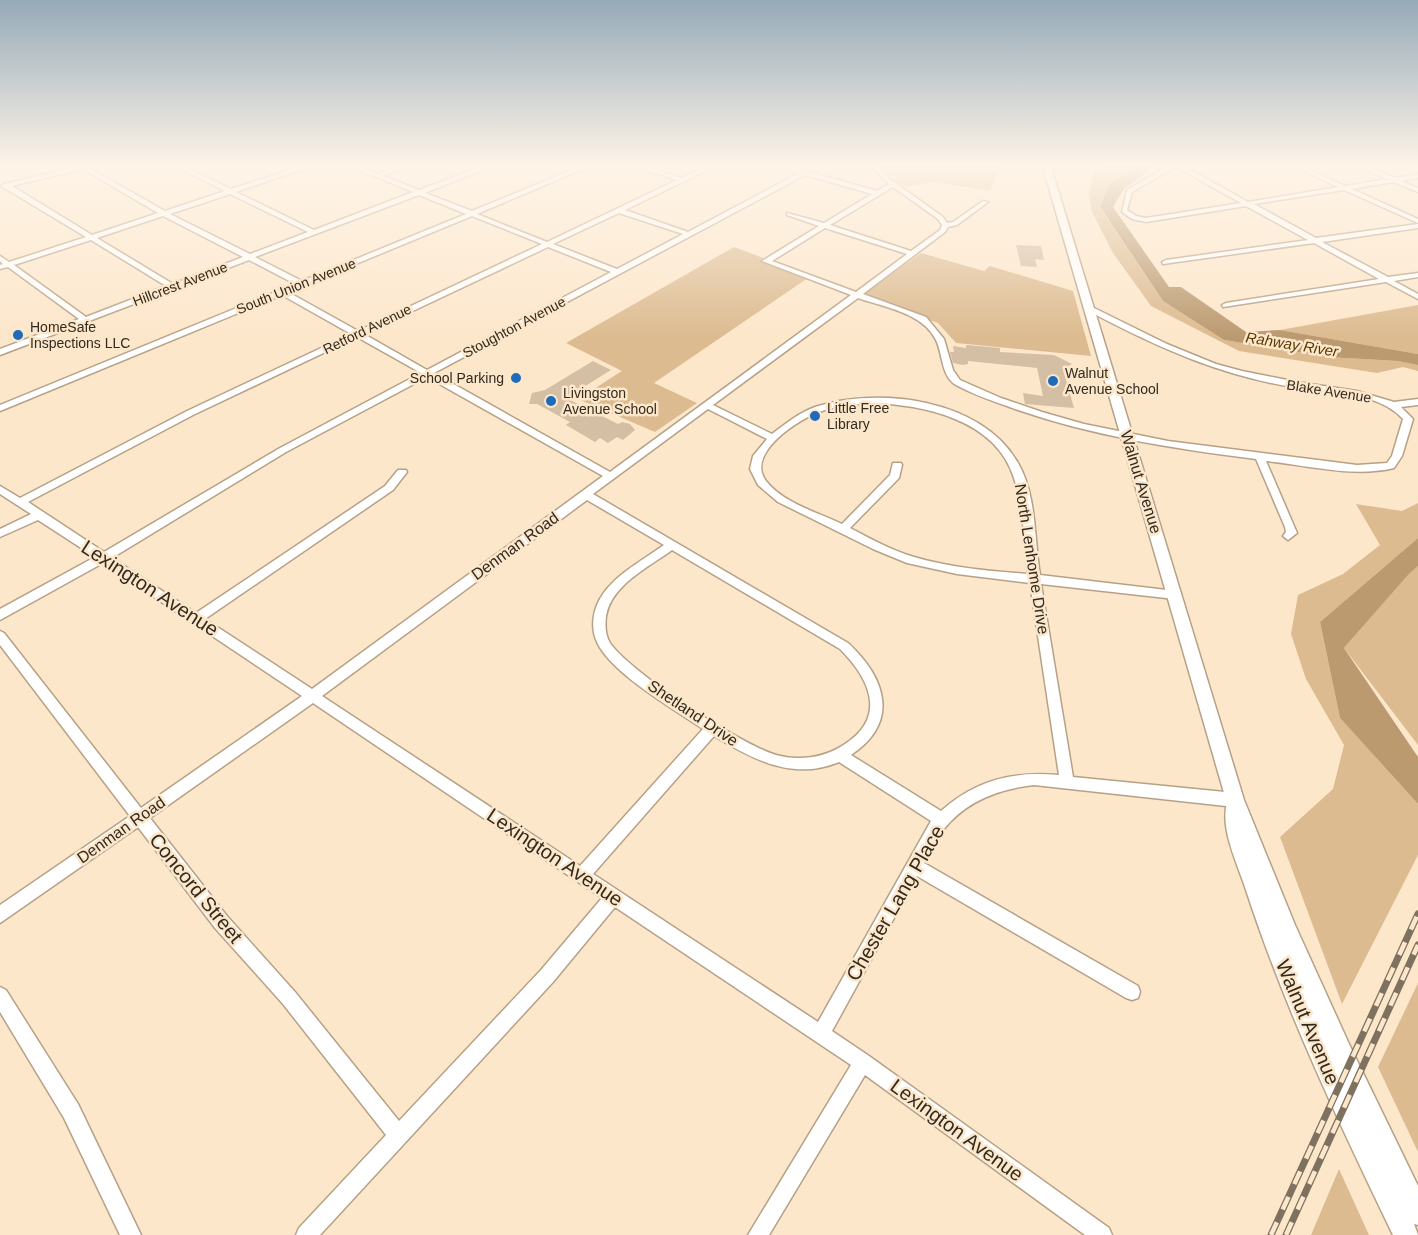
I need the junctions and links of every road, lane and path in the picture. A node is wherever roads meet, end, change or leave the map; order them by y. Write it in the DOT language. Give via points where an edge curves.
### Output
graph roads {
  1 [pos="64,222"];
  2 [pos="139,222"];
  3 [pos="182,222"];
  4 [pos="292,222"];
  5 [pos="345,222"];
  6 [pos="453,222"];
  7 [pos="491,222"];
  8 [pos="592,222"];
  9 [pos="652,222"];
  10 [pos="711,222"];
  11 [pos="813,222"];
  12 [pos="830,222"];
  13 [pos="943,222"];
  14 [pos="958,222"];
  15 [pos="1063,222"];
  16 [pos="1280,222"];
  17 [pos="824,225"];
  18 [pos="945,225"];
  19 [pos="1418,226"];
  20 [pos="315,233"];
  21 [pos="688,234"];
  22 [pos="91,238"];
  23 [pos="1313,241"];
  24 [pos="545,243"];
  25 [pos="911,253"];
  26 [pos="251,257"];
  27 [pos="0,258"];
  28 [pos="1166,262"];
  29 [pos="9,265"];
  30 [pos="0,267"];
  31 [pos="618,272"];
  32 [pos="1418,275"];
  33 [pos="1386,280"];
  34 [pos="302,284"];
  35 [pos="173,287"];
  36 [pos="283,292"];
  37 [pos="855,294"];
  38 [pos="1418,297"];
  39 [pos="1226,305"];
  40 [pos="1088,307"];
  41 [pos="85,320"];
  42 [pos="358,333"];
  43 [pos="0,352"];
  44 [pos="429,372"];
  45 [pos="1418,402"];
  46 [pos="706,405"];
  47 [pos="1393,405"];
  48 [pos="0,408"];
  49 [pos="773,438"];
  50 [pos="1128,438"];
  51 [pos="1260,457"];
  52 [pos="897,465"];
  53 [pos="402,472"];
  54 [pos="610,476"];
  55 [pos="0,489"];
  56 [pos="585,494"];
  57 [pos="20,502"];
  58 [pos="39,515"];
  59 [pos="843,529"];
  60 [pos="0,533"];
  61 [pos="1288,537"];
  62 [pos="673,544"];
  63 [pos="103,558"];
  64 [pos="1035,579"];
  65 [pos="1175,595"];
  66 [pos="0,615"];
  67 [pos="197,619"];
  68 [pos="0,636"];
  69 [pos="313,696"];
  70 [pos="712,729"];
  71 [pos="840,755"];
  72 [pos="1067,781"];
  73 [pos="1235,800"];
  74 [pos="140,817"];
  75 [pos="942,820"];
  76 [pos="914,866"];
  77 [pos="582,875"];
  78 [pos="614,896"];
  79 [pos="0,915"];
  80 [pos="1132,992"];
  81 [pos="0,996"];
  82 [pos="821,1034"];
  83 [pos="863,1062"];
  84 [pos="399,1136"];
  85 [pos="1418,1213"];
  86 [pos="131,1235"];
  87 [pos="306,1235"];
  88 [pos="758,1235"];
  89 [pos="1102,1235"];
  90 [pos="1406,1235"];
  1 -- 22 [label="street"];
  2 -- 22 [label="street"];
  3 -- 26 [label="street"];
  4 -- 20 [label="street"];
  5 -- 20 [label="street, Hillcrest Avenue"];
  6 -- 34 [label="street, South Union Avenue"];
  7 -- 24 [label="street"];
  8 -- 24 [label="street, Retford Avenue"];
  9 -- 21 [label="street"];
  10 -- 21 [label="street, Stoughton Avenue"];
  11 -- 17 [label="street"];
  12 -- 17 [label="street"];
  13 -- 18 [label="street"];
  14 -- 18 [label="street, Denman Road"];
  15 -- 40 [label="street, Walnut Avenue"];
  16 -- 23 [label="street"];
  17 -- 25 [label="street"];
  17 -- 37 [label="street, Blake Avenue" via="766,261"];
  18 -- 25 [label="street, Denman Road" via="943,231"];
  19 -- 23 [label="street"];
  20 -- 26 [label="street, Hillcrest Avenue"];
  21 -- 31 [label="street, Stoughton Avenue"];
  22 -- 29 [label="street"];
  22 -- 35 [label="street"];
  23 -- 28 [label="street"];
  23 -- 33 [label="street"];
  24 -- 31 [label="street"];
  24 -- 42 [label="street, Retford Avenue"];
  25 -- 37 [label="street, Denman Road"];
  26 -- 34 [label="street"];
  26 -- 35 [label="street, Hillcrest Avenue"];
  27 -- 29 [label="street"];
  29 -- 30 [label="street"];
  29 -- 41 [label="street"];
  31 -- 44 [label="street, Stoughton Avenue"];
  32 -- 33 [label="street"];
  33 -- 38 [label="street"];
  33 -- 39 [label="street"];
  34 -- 36 [label="street, South Union Avenue"];
  35 -- 41 [label="street, Hillcrest Avenue"];
  36 -- 42 [label="street"];
  36 -- 48 [label="street, South Union Avenue"];
  37 -- 46 [label="street, Denman Road"];
  37 -- 50 [label="street, Blake Avenue" via="923,319 940,339 949,370 957,382 1044,417"];
  40 -- 47 [label="street, Blake Avenue" via="1161,346 1214,367 1267,381 1370,396"];
  40 -- 50 [label="street, Walnut Avenue"];
  41 -- 43 [label="street, Hillcrest Avenue"];
  42 -- 44 [label="street"];
  42 -- 57 [label="street, Retford Avenue" via="190,413"];
  44 -- 54 [label="street"];
  44 -- 63 [label="street, Stoughton Avenue" via="283,450"];
  45 -- 47 [label="street"];
  46 -- 49 [label="street"];
  46 -- 54 [label="street, Denman Road"];
  47 -- 51 [label="street, Blake Avenue" via="1408,419 1390,466 1365,468"];
  49 -- 59 [label="street" via="757,456 755,468 760,481 776,496"];
  49 -- 64 [label="street, North Lenhome Drive" via="810,413 861,400 915,404 970,423 1003,449 1018,472"];
  50 -- 51 [label="street, Blake Avenue"];
  50 -- 65 [label="street, Walnut Avenue"];
  51 -- 61 [label="street" via="1290,527 1292,533"];
  52 -- 59 [label="street" via="895,476"];
  53 -- 67 [label="street" via="389,488"];
  54 -- 56 [label="street, Denman Road"];
  55 -- 57 [label="street, Lexington Avenue"];
  56 -- 62 [label="street"];
  56 -- 69 [label="street, Denman Road"];
  57 -- 58 [label="street, Lexington Avenue"];
  58 -- 60 [label="street"];
  58 -- 63 [label="street, Lexington Avenue"];
  59 -- 64 [label="street" via="910,560"];
  62 -- 70 [label="street, Shetland Drive" via="610,593 602,609 600,633 604,645 617,660"];
  62 -- 71 [label="street" via="844,646 866,667 877,694 876,715 866,735"];
  63 -- 66 [label="street, Stoughton Avenue"];
  63 -- 67 [label="street, Lexington Avenue"];
  64 -- 65 [label="street"];
  64 -- 72 [label="street, North Lenhome Drive"];
  65 -- 73 [label="street, Walnut Avenue"];
  67 -- 69 [label="street, Lexington Avenue"];
  68 -- 74 [label="street, Concord Street"];
  69 -- 74 [label="street, Denman Road"];
  69 -- 77 [label="street, Lexington Avenue"];
  70 -- 71 [label="street, Shetland Drive" via="772,760 808,764"];
  70 -- 77 [label="street"];
  71 -- 75 [label="street"];
  72 -- 73 [label="street, Chester Lang Place"];
  72 -- 75 [label="street, Chester Lang Place" via="1034,779 991,786 966,799"];
  73 -- 85 [label="street, Walnut Avenue" via="1287,931"];
  73 -- 90 [label="street, Walnut Avenue" via="1235,827 1268,929 1319,1051"];
  74 -- 79 [label="street, Denman Road"];
  74 -- 84 [label="street, Concord Street" via="221,922 289,998"];
  75 -- 76 [label="street, Chester Lang Place"];
  76 -- 80 [label="street"];
  76 -- 82 [label="street, Chester Lang Place"];
  77 -- 78 [label="street, Lexington Avenue"];
  78 -- 82 [label="street, Lexington Avenue"];
  78 -- 84 [label="street" via="547,976"];
  81 -- 86 [label="street" via="71,1111"];
  82 -- 83 [label="street, Lexington Avenue"];
  83 -- 88 [label="street"];
  83 -- 89 [label="street, Lexington Avenue"];
  84 -- 87 [label="street"];
}
